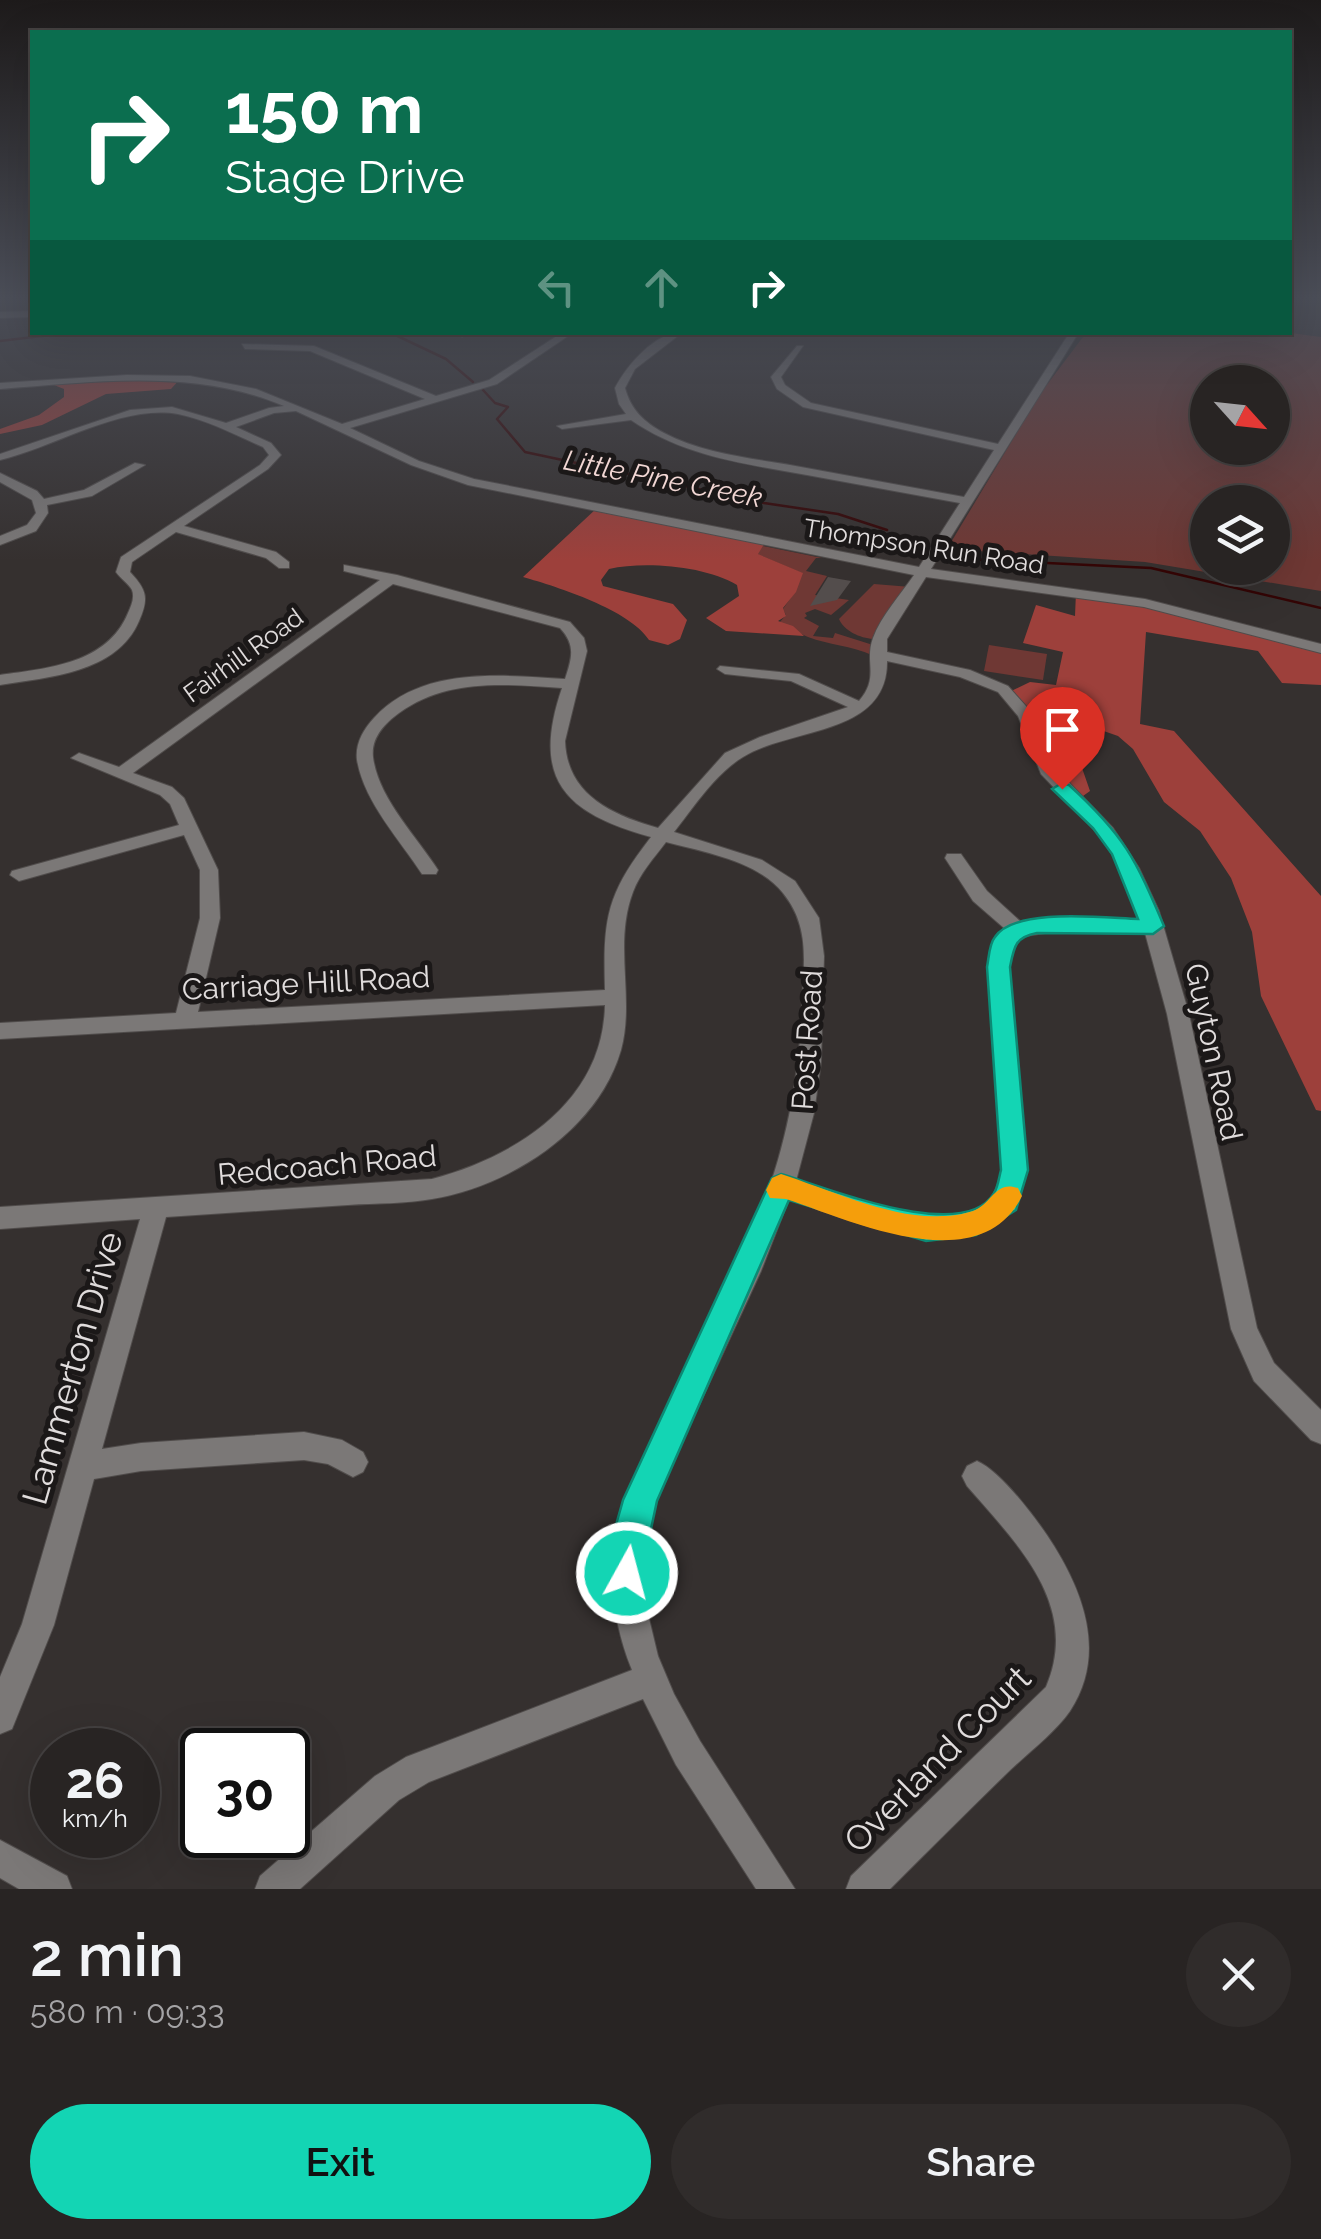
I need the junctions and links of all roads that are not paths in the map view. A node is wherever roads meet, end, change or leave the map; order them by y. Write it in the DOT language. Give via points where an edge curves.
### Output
graph roads {
  1 [pos="225,385"];
  2 [pos="400,385"];
  3 [pos="480,385"];
  4 [pos="623,385"];
  5 [pos="780,385"];
  6 [pos="1041,385"];
  7 [pos="432,398"];
  8 [pos="284,408"];
  9 [pos="633,416"];
  10 [pos="562,426"];
  11 [pos="223,428"];
  12 [pos="337,429"];
  13 [pos="1001,448"];
  14 [pos="0,457"];
  15 [pos="139,466"];
  16 [pos="0,477"];
  17 [pos="968,501"];
  18 [pos="41,503"];
  19 [pos="173,527"];
  20 [pos="0,541"];
  21 [pos="284,566"];
  22 [pos="349,568"];
  23 [pos="924,573"];
  24 [pos="392,578"];
  25 [pos="1321,648"];
  26 [pos="881,656"];
  27 [pos="725,669"];
  28 [pos="0,680"];
  29 [pos="571,684"];
  30 [pos="860,707"];
  31 [pos="79,758"];
  32 [pos="123,772"];
  33 [pos="188,828"];
  34 [pos="664,835"];
  35 [pos="954,858"];
  36 [pos="429,870"];
  37 [pos="18,875"];
  38 [pos="1153,926"];
  39 [pos="1016,929"];
  40 [pos="616,997"];
  41 [pos="185,1020"];
  42 [pos="0,1031"];
  43 [pos="781,1186"];
  44 [pos="156,1208"];
  45 [pos="0,1218"];
  46 [pos="1321,1430"];
  47 [pos="353,1462"];
  48 [pos="84,1466"];
  49 [pos="978,1476"];
  50 [pos="648,1680"];
  51 [pos="0,1717"];
  52 [pos="0,1858"];
  53 [pos="54,1889"];
  54 [pos="273,1889"];
  55 [pos="777,1889"];
  56 [pos="864,1889"];
  1 -- 8 [label="street, Thompson Run Road"];
  2 -- 7 [label="street"];
  3 -- 7 [label="street"];
  4 -- 9 [label="street" via="621,396"];
  5 -- 13 [label="street" via="832,413"];
  6 -- 13 [label="street"];
  7 -- 12 [label="street"];
  8 -- 11 [label="street"];
  8 -- 12 [label="street, Thompson Run Road"];
  9 -- 10 [label="street"];
  9 -- 17 [label="street" via="706,452"];
  11 -- 14 [label="street" via="176,410 141,410"];
  11 -- 19 [label="street" via="270,446 273,459"];
  12 -- 23 [label="street, Thompson Run Road" via="458,478"];
  13 -- 17 [label="street"];
  15 -- 18 [label="street" via="88,493"];
  16 -- 18 [label="street" via="33,492"];
  17 -- 23 [label="street"];
  18 -- 20 [label="street" via="36,525"];
  19 -- 21 [label="street" via="270,554"];
  19 -- 28 [label="street" via="122,566 140,594 123,640 76,664"];
  22 -- 24 [label="street, Post Road"];
  23 -- 25 [label="street, Thompson Run Road" via="1145,603"];
  23 -- 26 [label="street" via="880,639"];
  24 -- 29 [label="street, Post Road" via="565,626 580,651"];
  24 -- 32 [label="street, Fairhill Road"];
  26 -- 30 [label="street" via="875,691"];
  26 -- 38 [label="street, Guyton Road" via="965,673 1007,693 1026,715 1046,770 1122,853"];
  27 -- 30 [label="street" via="800,678"];
  29 -- 34 [label="street, Post Road" via="556,746 562,774 587,804"];
  29 -- 36 [label="street" via="484,678 446,684 411,696 375,727 365,748 367,768"];
  30 -- 34 [label="street, Redcoach Road" via="739,752"];
  31 -- 32 [label="street"];
  32 -- 33 [label="street" via="166,790"];
  33 -- 37 [label="street"];
  33 -- 41 [label="street" via="209,870 212,898"];
  34 -- 40 [label="street, Redcoach Road" via="620,896"];
  34 -- 43 [label="street, Post Road" via="768,868 788,883 808,916 814,939 809,1070"];
  35 -- 39 [label="street" via="980,896"];
  38 -- 39 [label="street"];
  38 -- 46 [label="street, Guyton Road" via="1178,1014 1244,1329 1276,1387"];
  39 -- 43 [label="street" via="998,954 1014,1170 1001,1208 976,1223 926,1229"];
  40 -- 41 [label="street, Carriage Hill Road"];
  40 -- 44 [label="street, Redcoach Road" via="609,1053 587,1095 544,1138 497,1167 415,1191"];
  41 -- 42 [label="street, Carriage Hill Road"];
  43 -- 50 [label="street, Post Road" via="636,1513 627,1592"];
  44 -- 45 [label="street, Redcoach Road"];
  44 -- 48 [label="street, Lammerton Drive"];
  47 -- 48 [label="street" via="304,1446"];
  48 -- 51 [label="street, Lammerton Drive" via="38,1625"];
  49 -- 56 [label="street, Overland Court" via="1063,1585 1073,1641 1068,1677 1058,1699"];
  50 -- 54 [label="street" via="418,1769 386,1788"];
  50 -- 55 [label="street, Post Road"];
  52 -- 53 [label="street"];
}
